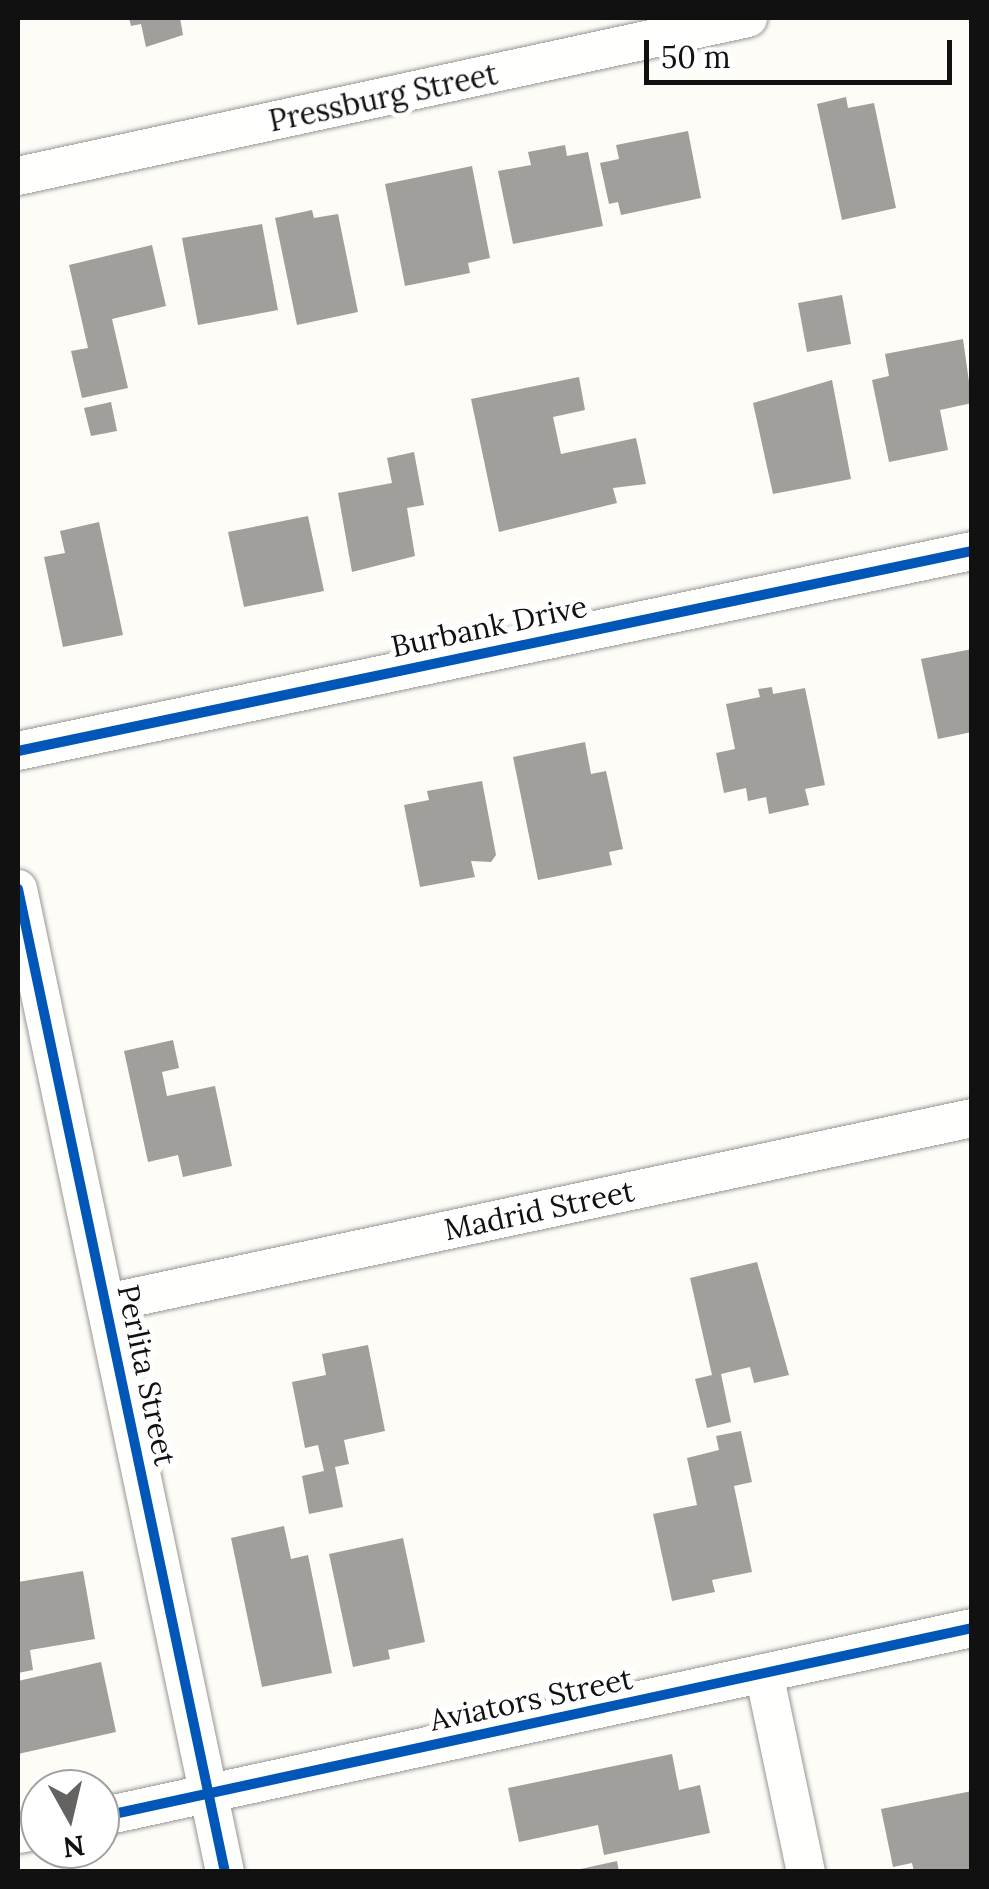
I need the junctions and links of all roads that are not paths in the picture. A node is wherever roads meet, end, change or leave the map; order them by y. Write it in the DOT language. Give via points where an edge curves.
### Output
graph roads {
  1 [pos="748,18"];
  2 [pos="18,176"];
  3 [pos="972,551"];
  4 [pos="18,751"];
  5 [pos="18,889"];
  6 [pos="972,1118"];
  7 [pos="107,1303"];
  8 [pos="972,1628"];
  9 [pos="764,1674"];
  10 [pos="209,1795"];
  11 [pos="120,1814"];
  12 [pos="225,1872"];
  13 [pos="806,1872"];
  1 -- 2 [label="street, Pressburg Street"];
  3 -- 4 [label="street, Burbank Drive"];
  5 -- 7 [label="street, Perlita Street"];
  6 -- 7 [label="street, Madrid Street"];
  7 -- 10 [label="street, Perlita Street"];
  8 -- 9 [label="street, Aviators Street"];
  9 -- 10 [label="street, Aviators Street"];
  9 -- 13 [label="street"];
  10 -- 11 [label="street, Aviators Street"];
  10 -- 12 [label="street, Perlita Street"];
}
